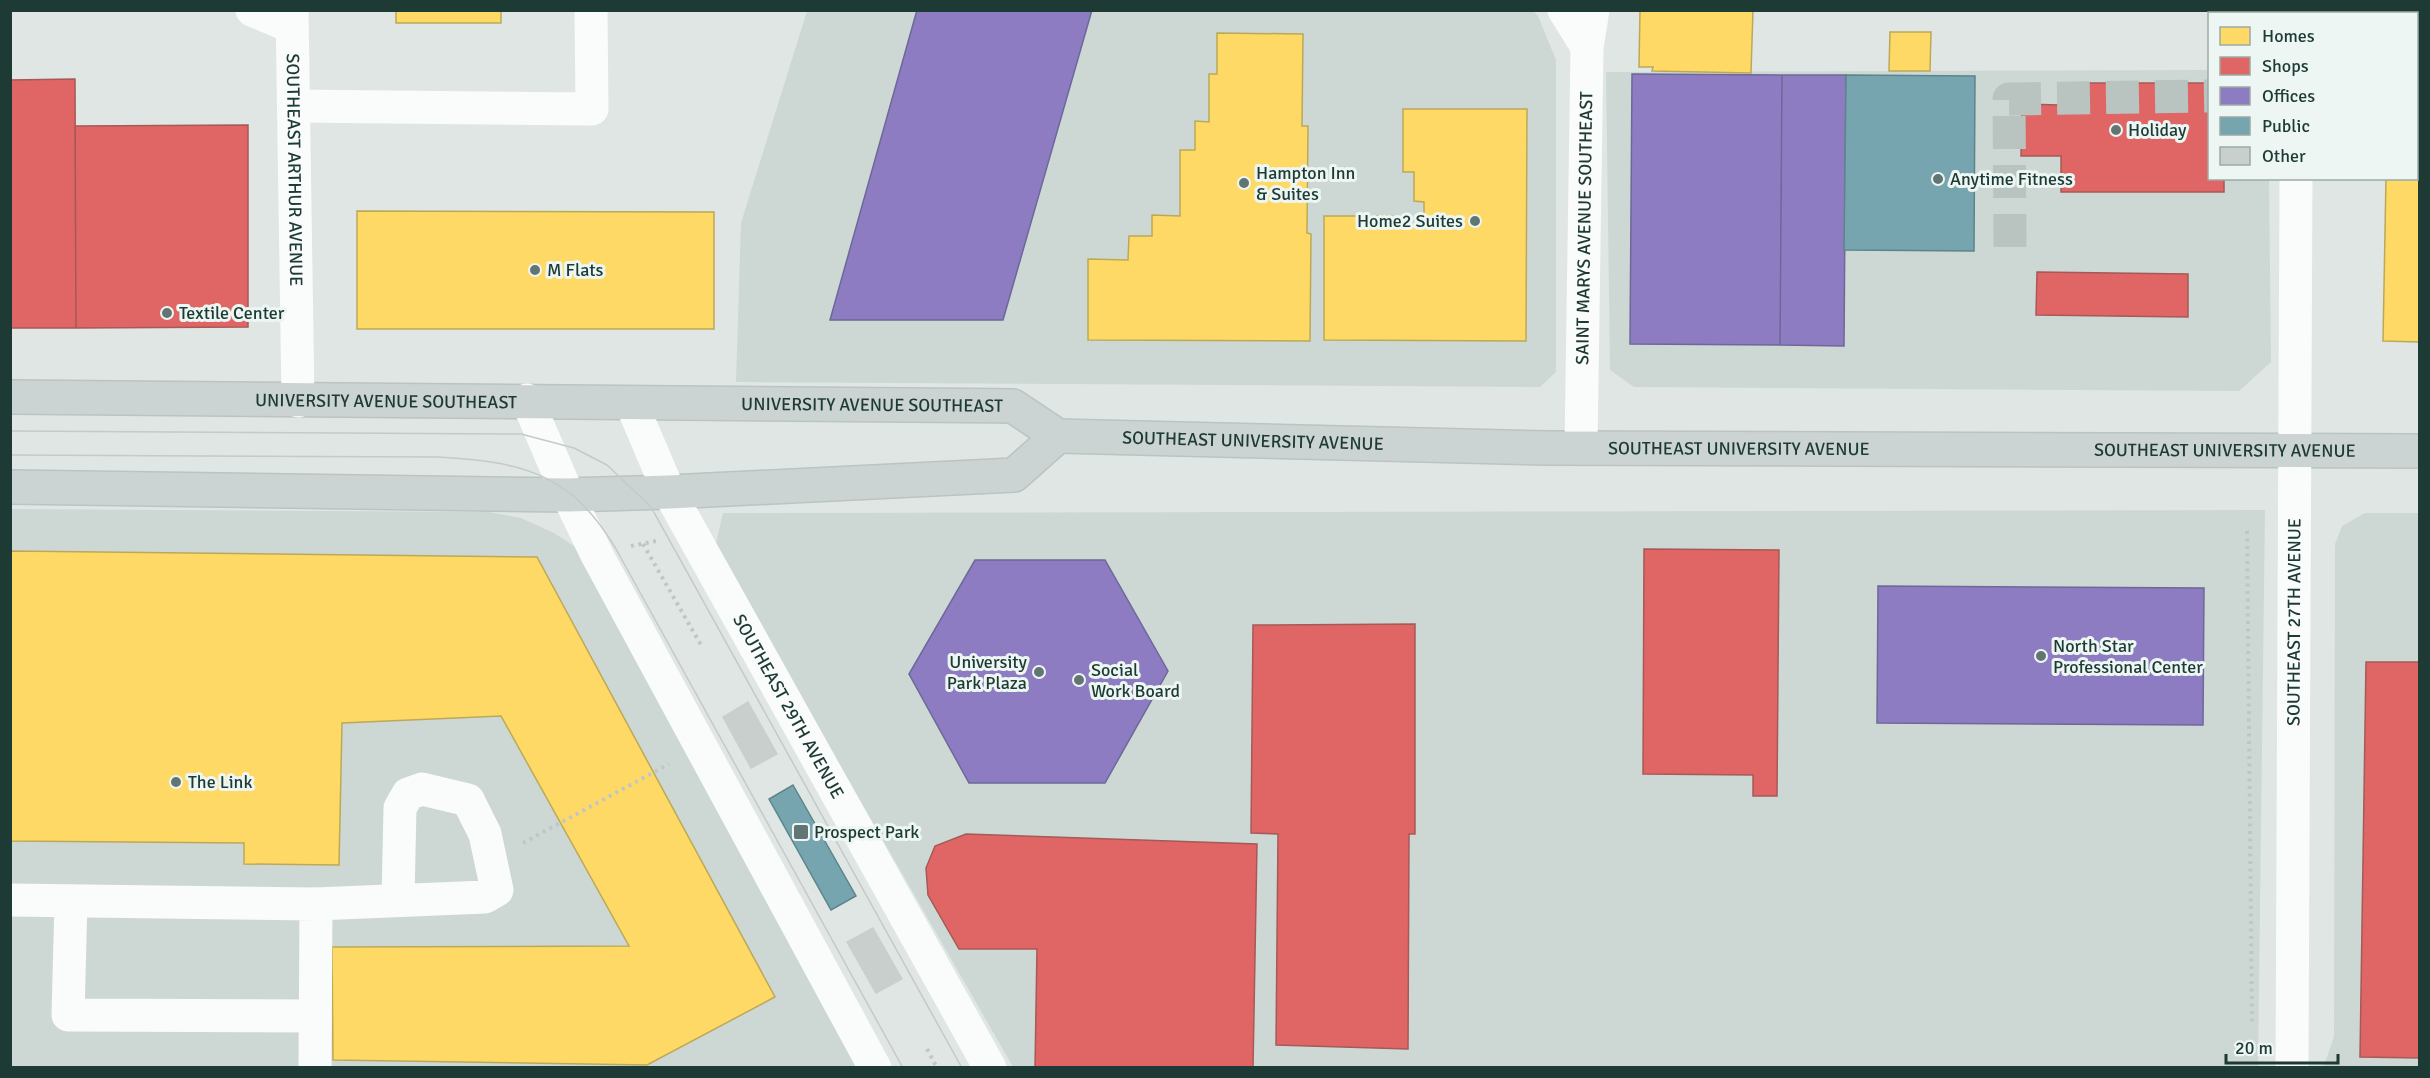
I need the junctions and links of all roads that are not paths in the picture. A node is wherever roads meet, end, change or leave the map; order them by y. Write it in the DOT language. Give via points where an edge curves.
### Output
graph roads {
  1 [pos="252,10"];
  2 [pos="591,10"];
  3 [pos="1564,10"];
  4 [pos="1593,10"];
  5 [pos="292,19"];
  6 [pos="1587,47"];
  7 [pos="294,106"];
  8 [pos="2296,180"];
  9 [pos="10,397"];
  10 [pos="527,400"];
  11 [pos="298,401"];
  12 [pos="632,405"];
  13 [pos="1058,436"];
  14 [pos="1581,447"];
  15 [pos="2294,451"];
  16 [pos="2420,451"];
  17 [pos="10,487"];
  18 [pos="669,492"];
  19 [pos="568,495"];
  20 [pos="398,899"];
  21 [pos="10,900"];
  22 [pos="71,901"];
  23 [pos="315,904"];
  24 [pos="315,1016"];
  25 [pos="315,1068"];
  26 [pos="875,1068"];
  27 [pos="990,1068"];
  28 [pos="2292,1068"];
  1 -- 5 [label="street"];
  2 -- 7 [label="street" via="592,109"];
  3 -- 6 [label="street"];
  4 -- 6 [label="street, SAINT MARYS AVENUE SOUTHEAST"];
  5 -- 7 [label="street, SOUTHEAST ARTHUR AVENUE"];
  6 -- 14 [label="street, SAINT MARYS AVENUE SOUTHEAST"];
  7 -- 11 [label="street, SOUTHEAST ARTHUR AVENUE"];
  8 -- 15 [label="street, SOUTHEAST 27TH AVENUE"];
  9 -- 11 [label="main road, UNIVERSITY AVENUE SOUTHEAST"];
  10 -- 11 [label="main road, UNIVERSITY AVENUE SOUTHEAST"];
  10 -- 12 [label="main road, UNIVERSITY AVENUE SOUTHEAST"];
  10 -- 19 [label="street"];
  12 -- 13 [label="main road, UNIVERSITY AVENUE SOUTHEAST" via="1013,406"];
  12 -- 18 [label="street, SOUTHEAST 29TH AVENUE"];
  13 -- 14 [label="main road, SOUTHEAST UNIVERSITY AVENUE"];
  13 -- 18 [label="main road" via="1014,475"];
  14 -- 15 [label="main road, SOUTHEAST UNIVERSITY AVENUE"];
  15 -- 16 [label="main road, SOUTHEAST UNIVERSITY AVENUE"];
  15 -- 28 [label="street, SOUTHEAST 27TH AVENUE"];
  17 -- 19 [label="main road"];
  18 -- 19 [label="main road"];
  18 -- 27 [label="street, SOUTHEAST 29TH AVENUE"];
  19 -- 26 [label="street"];
  20 -- 20 [label="street" via="484,897 497,890 485,834 468,800 422,789 408,794 400,808"];
  20 -- 23 [label="street"];
  21 -- 22 [label="street"];
  22 -- 23 [label="street"];
  22 -- 24 [label="street" via="68,1015"];
  23 -- 24 [label="street"];
  24 -- 25 [label="street"];
}
